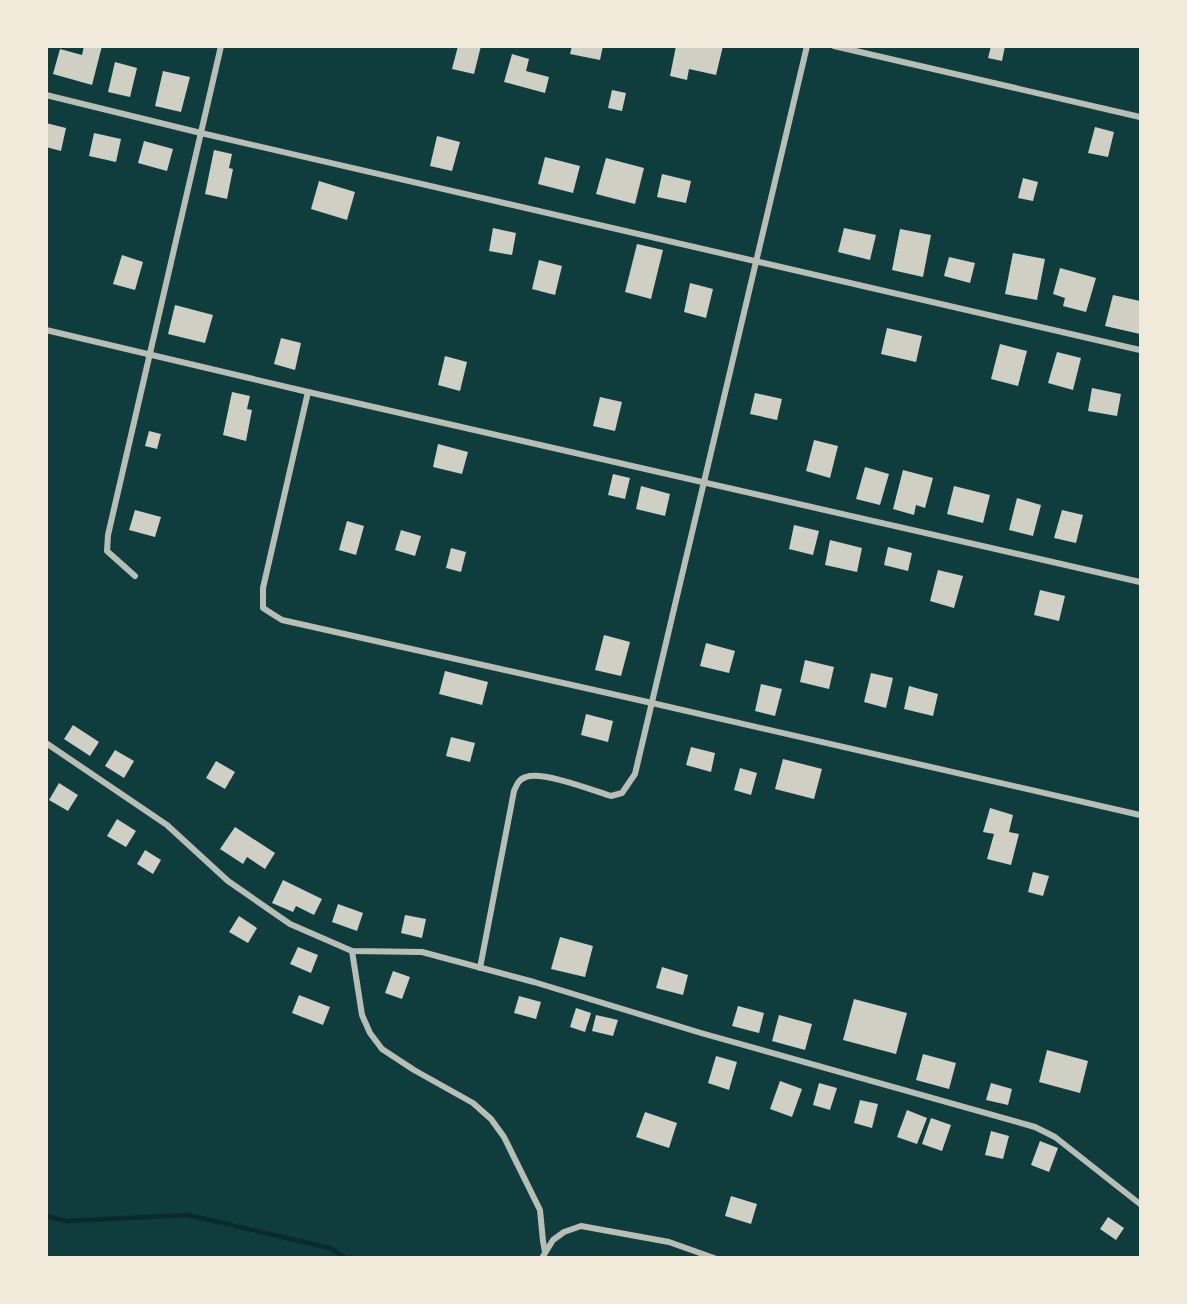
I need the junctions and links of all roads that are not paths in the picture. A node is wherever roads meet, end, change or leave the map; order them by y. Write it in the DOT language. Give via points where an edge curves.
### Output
graph roads {
  1 [pos="221,46"];
  2 [pos="807,46"];
  3 [pos="834,46"];
  4 [pos="46,95"];
  5 [pos="1140,117"];
  6 [pos="201,133"];
  7 [pos="757,261"];
  8 [pos="46,330"];
  9 [pos="1140,350"];
  10 [pos="151,354"];
  11 [pos="308,392"];
  12 [pos="704,482"];
  13 [pos="135,576"];
  14 [pos="1140,582"];
  15 [pos="652,703"];
  16 [pos="46,743"];
  17 [pos="1140,815"];
  18 [pos="352,951"];
  19 [pos="480,968"];
  20 [pos="1140,1204"];
  21 [pos="544,1255"];
  22 [pos="714,1257"];
  1 -- 6 [label="street"];
  2 -- 7 [label="street"];
  3 -- 5 [label="street"];
  4 -- 6 [label="street"];
  6 -- 7 [label="street"];
  6 -- 10 [label="street"];
  7 -- 9 [label="street"];
  7 -- 12 [label="street"];
  8 -- 10 [label="street"];
  10 -- 11 [label="street"];
  10 -- 13 [label="street" via="108,535 107,551"];
  11 -- 12 [label="street"];
  11 -- 15 [label="street" via="263,588 263,608 282,620"];
  12 -- 14 [label="street"];
  12 -- 15 [label="street"];
  15 -- 17 [label="street"];
  15 -- 19 [label="street" via="635,774 622,793 611,796 541,775 518,781"];
  16 -- 18 [label="street" via="167,825 228,881 281,918"];
  18 -- 19 [label="street" via="422,952"];
  18 -- 21 [label="street" via="362,1015 382,1049 473,1103 504,1137 540,1210"];
  19 -- 20 [label="street" via="1035,1126 1055,1137"];
  21 -- 22 [label="street" via="553,1240 582,1226 669,1242"];
}
